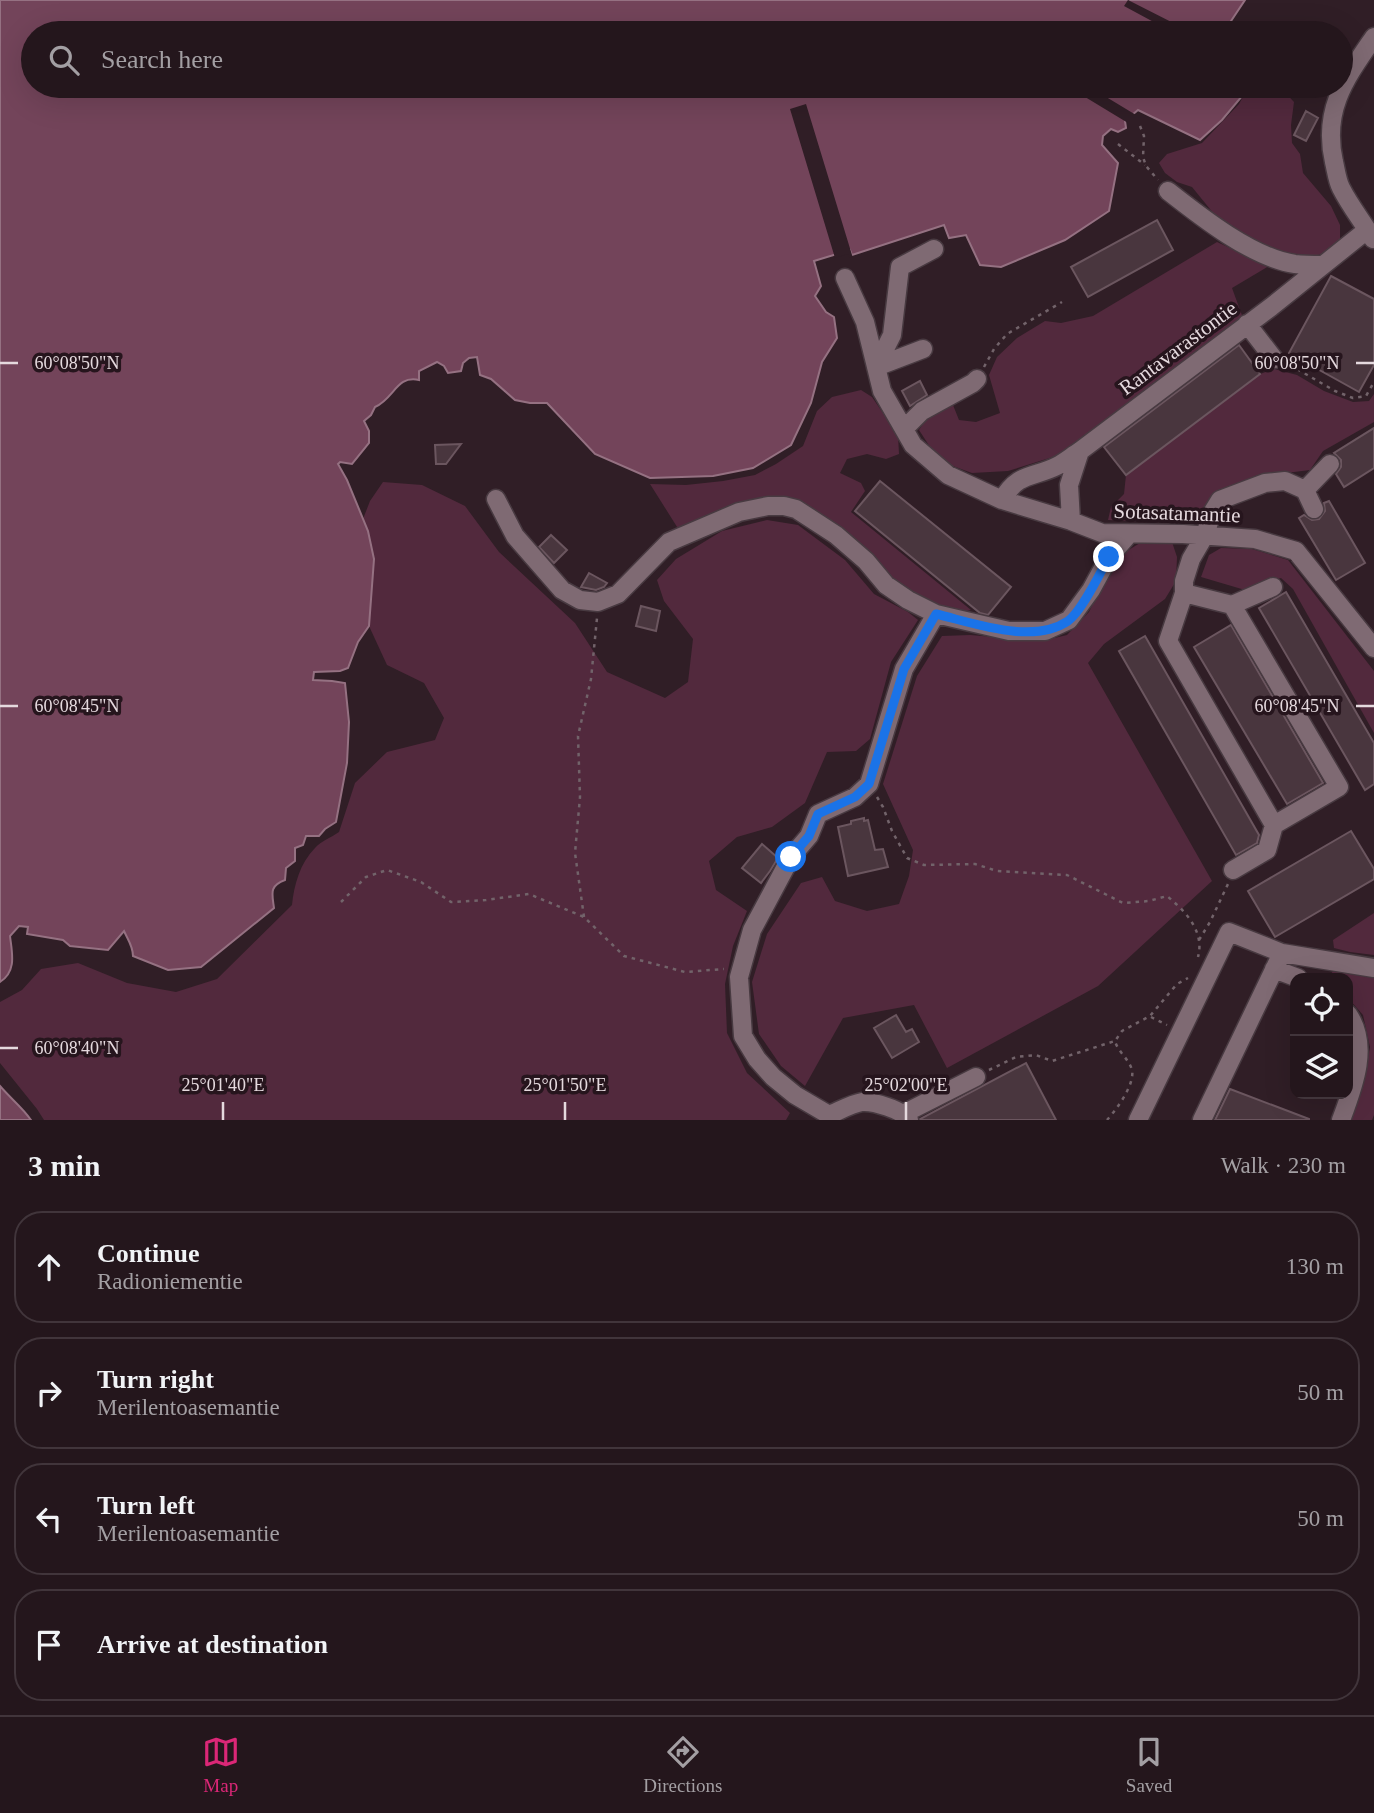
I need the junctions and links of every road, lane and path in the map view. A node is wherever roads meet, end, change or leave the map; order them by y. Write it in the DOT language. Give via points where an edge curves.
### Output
graph roads {
  1 [pos="1374,37"];
  2 [pos="1353,65"];
  3 [pos="1337,98"];
  4 [pos="1140,126"];
  5 [pos="1118,144"];
  6 [pos="1146,166"];
  7 [pos="1168,191"];
  8 [pos="1371,235"];
  9 [pos="934,249"];
  10 [pos="1323,265"];
  11 [pos="845,278"];
  12 [pos="1062,302"];
  13 [pos="1247,324"];
  14 [pos="923,349"];
  15 [pos="1274,359"];
  16 [pos="876,367"];
  17 [pos="976,379"];
  18 [pos="1374,382"];
  19 [pos="904,429"];
  20 [pos="1080,451"];
  21 [pos="1330,464"];
  22 [pos="1305,490"];
  23 [pos="496,499"];
  24 [pos="1002,500"];
  25 [pos="1314,509"];
  26 [pos="1071,521"];
  27 [pos="1129,534"];
  28 [pos="1205,535"];
  29 [pos="1273,587"];
  30 [pos="1184,593"];
  31 [pos="598,602"];
  32 [pos="1233,605"];
  33 [pos="936,614"];
  34 [pos="1374,648"];
  35 [pos="869,784"];
  36 [pos="1274,825"];
  37 [pos="1233,870"];
  38 [pos="341,902"];
  39 [pos="584,917"];
  40 [pos="1199,940"];
  41 [pos="1278,961"];
  42 [pos="1196,964"];
  43 [pos="741,967"];
  44 [pos="1374,968"];
  45 [pos="1292,973"];
  46 [pos="1189,977"];
  47 [pos="1353,1023"];
  48 [pos="1115,1041"];
  49 [pos="976,1077"];
  50 [pos="907,1117"];
  51 [pos="1107,1120"];
  52 [pos="1138,1120"];
  53 [pos="1202,1120"];
  54 [pos="1340,1120"];
  1 -- 2 [label="street"];
  3 -- 8 [label="street" via="1331,132 1339,186"];
  4 -- 6 [label="path"];
  5 -- 6 [label="path"];
  6 -- 7 [label="path"];
  7 -- 10 [label="street" via="1202,218 1264,254 1293,264"];
  8 -- 10 [label="street, Rantavarastontie"];
  9 -- 16 [label="street" via="900,268 892,335"];
  10 -- 13 [label="street, Rantavarastontie"];
  11 -- 16 [label="street, Sotasatamantie" via="865,322"];
  12 -- 17 [label="path" via="1007,334"];
  13 -- 15 [label="street"];
  13 -- 20 [label="street, Rantavarastontie"];
  14 -- 16 [label="street"];
  15 -- 18 [label="path" via="1353,397 1366,396"];
  16 -- 19 [label="street, Sotasatamantie" via="882,391"];
  17 -- 19 [label="street" via="922,411"];
  19 -- 24 [label="street, Sotasatamantie" via="913,445 948,475"];
  20 -- 24 [label="street, Rantavarastontie" via="1055,467 1026,476"];
  20 -- 26 [label="street" via="1069,485"];
  21 -- 22 [label="street"];
  22 -- 25 [label="street"];
  22 -- 28 [label="street" via="1285,481 1265,483 1220,500"];
  23 -- 31 [label="street" via="515,536 562,590 580,600"];
  24 -- 26 [label="street, Sotasatamantie"];
  26 -- 27 [label="street, Sotasatamantie" via="1102,533"];
  27 -- 28 [label="street, Sotasatamantie"];
  27 -- 33 [label="street" via="1069,620 1045,631 1009,631"];
  28 -- 30 [label="street" via="1191,559"];
  28 -- 34 [label="street, Sotasatamantie" via="1255,539 1296,551"];
  29 -- 32 [label="street"];
  30 -- 32 [label="street"];
  30 -- 36 [label="street" via="1168,641"];
  31 -- 33 [label="street" via="618,594 669,542 739,512 784,506 836,535 886,584"];
  31 -- 39 [label="path" via="591,680 578,736 575,853"];
  32 -- 36 [label="street" via="1339,787"];
  33 -- 35 [label="street" via="904,669"];
  35 -- 40 [label="path" via="907,858 924,864 975,864 997,871 1067,875 1123,903 1167,896 1185,911"];
  35 -- 43 [label="street" via="855,797 818,814 752,930"];
  36 -- 37 [label="street" via="1267,850"];
  37 -- 40 [label="path"];
  38 -- 39 [label="path" via="366,877 387,870 421,882 451,902 529,894"];
  39 -- 43 [label="path" via="624,956 685,972"];
  40 -- 42 [label="path"];
  41 -- 44 [label="street"];
  41 -- 45 [label="street"];
  41 -- 52 [label="street" via="1229,932"];
  41 -- 53 [label="street"];
  43 -- 50 [label="street" via="743,1037 773,1077 829,1115 863,1102"];
  46 -- 48 [label="path" via="1177,984 1150,1016 1122,1031"];
  47 -- 54 [label="street" via="1359,1043 1357,1074"];
  48 -- 49 [label="path" via="1052,1061 1036,1055 1016,1057"];
  48 -- 51 [label="path" via="1132,1070 1132,1079"];
  49 -- 50 [label="street"];
}
